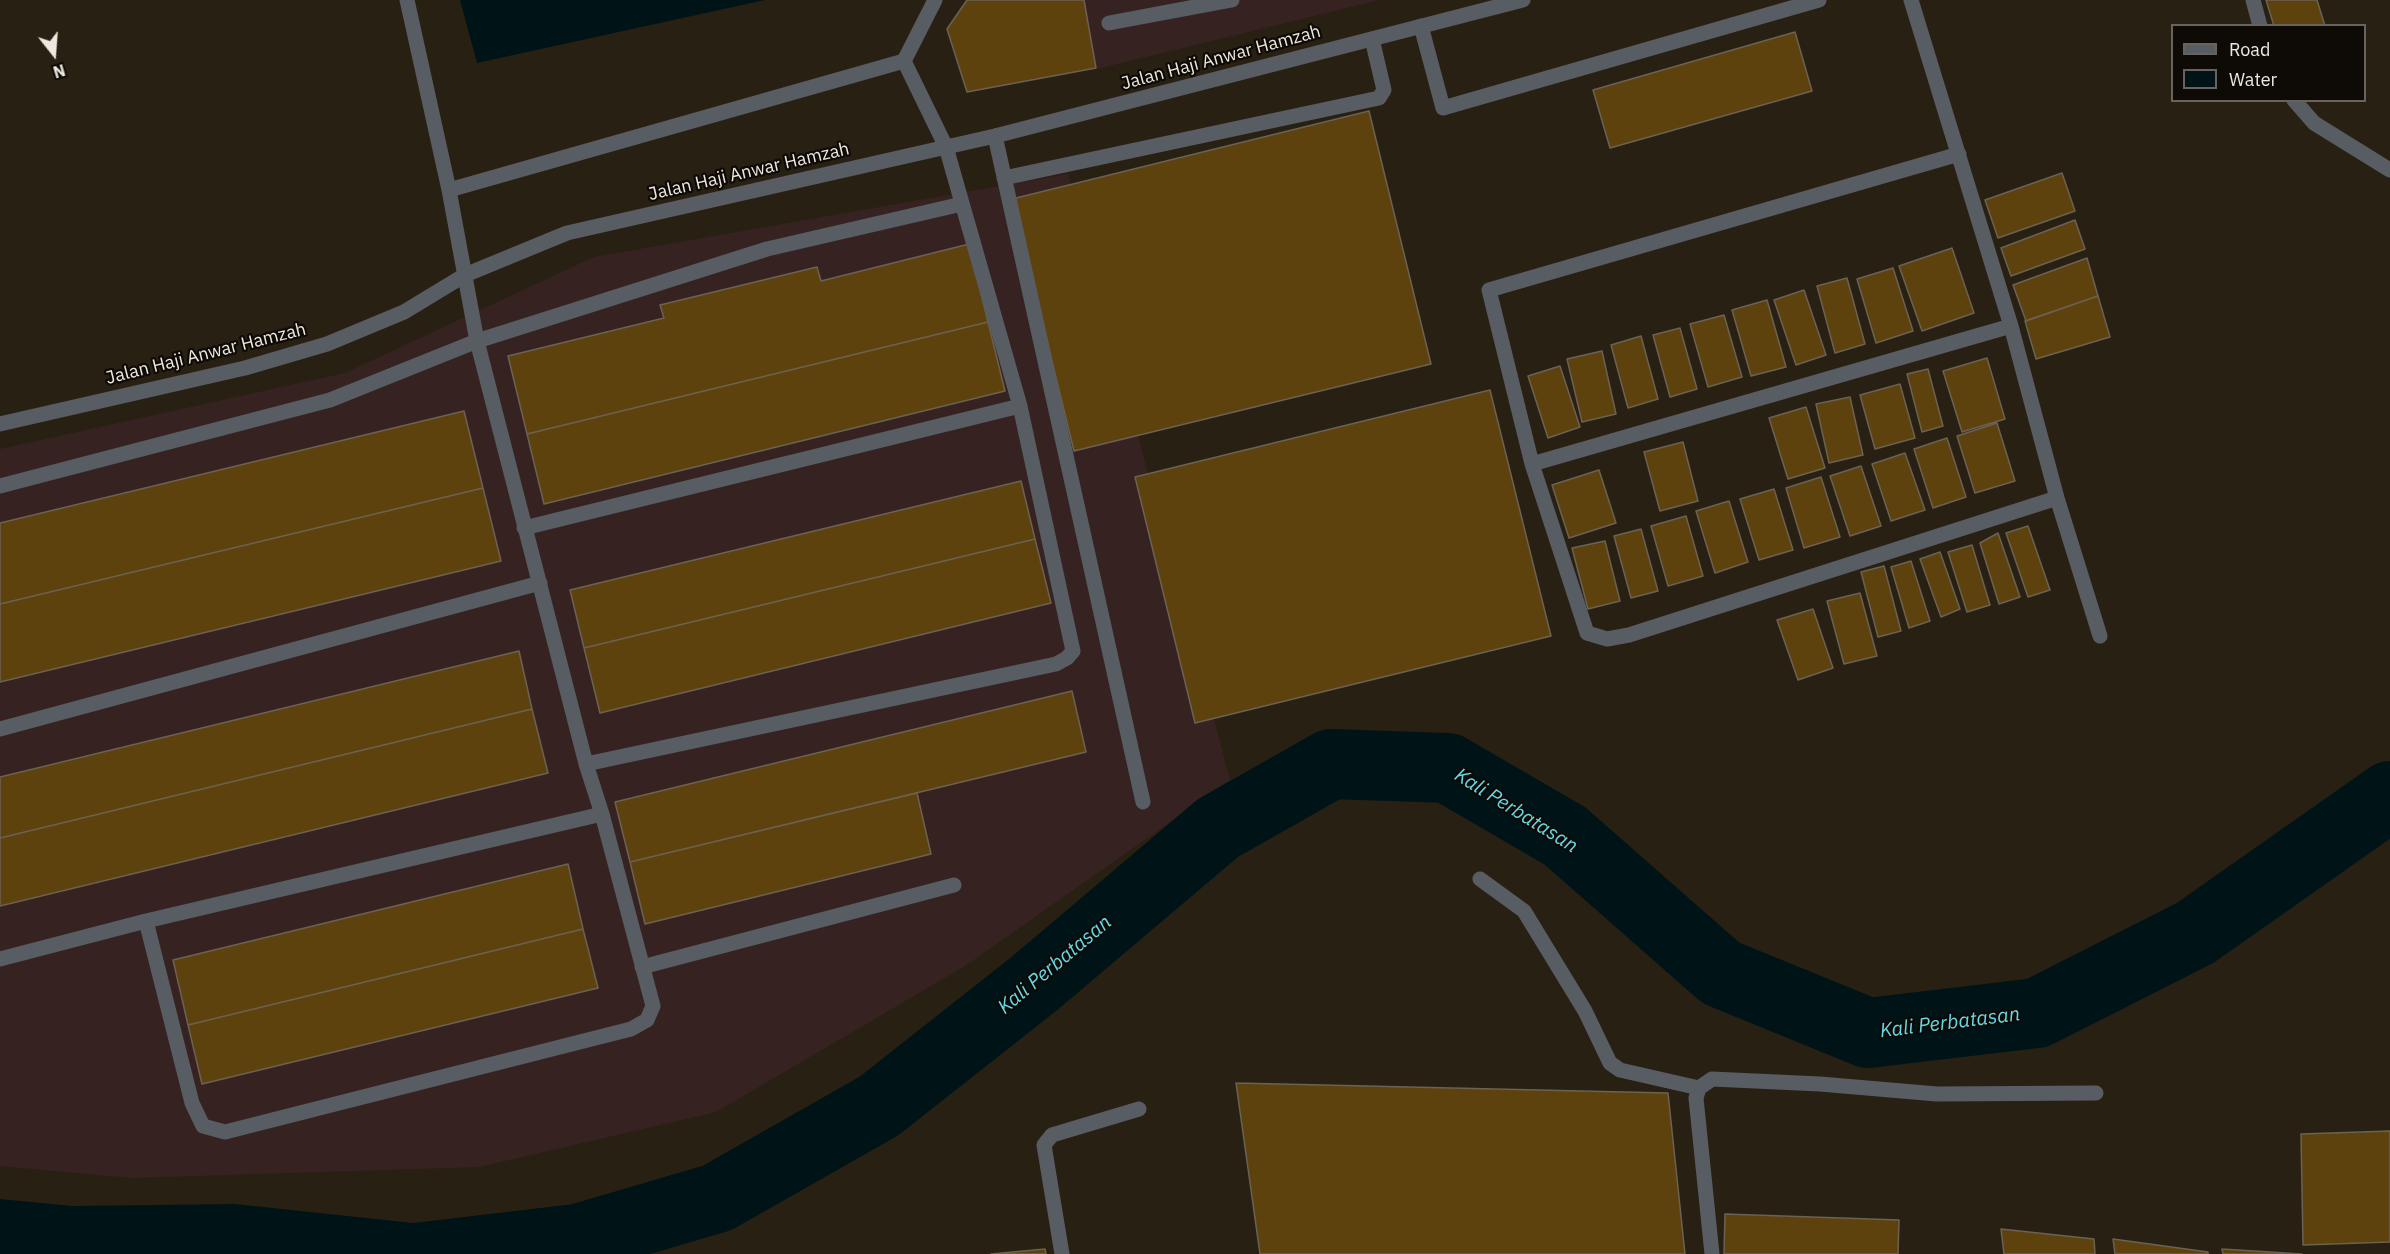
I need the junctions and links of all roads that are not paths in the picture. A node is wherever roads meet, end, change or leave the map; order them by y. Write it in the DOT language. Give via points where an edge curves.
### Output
graph roads {
  1 [pos="407,0"];
  2 [pos="935,0"];
  3 [pos="1232,0"];
  4 [pos="1522,0"];
  5 [pos="1819,0"];
  6 [pos="1911,0"];
  7 [pos="2253,0"];
  8 [pos="1493,3"];
  9 [pos="1109,23"];
  10 [pos="2259,24"];
  11 [pos="1421,26"];
  12 [pos="1372,39"];
  13 [pos="904,61"];
  14 [pos="2296,102"];
  15 [pos="995,136"];
  16 [pos="945,147"];
  17 [pos="1959,154"];
  18 [pos="2390,170"];
  19 [pos="1004,178"];
  20 [pos="448,190"];
  21 [pos="962,204"];
  22 [pos="465,275"];
  23 [pos="2011,326"];
  24 [pos="477,341"];
  25 [pos="1020,406"];
  26 [pos="0,424"];
  27 [pos="1532,464"];
  28 [pos="0,486"];
  29 [pos="2058,498"];
  30 [pos="524,528"];
  31 [pos="540,583"];
  32 [pos="2100,636"];
  33 [pos="0,729"];
  34 [pos="586,764"];
  35 [pos="1143,802"];
  36 [pos="602,814"];
  37 [pos="1480,879"];
  38 [pos="954,885"];
  39 [pos="146,921"];
  40 [pos="0,960"];
  41 [pos="642,968"];
  42 [pos="1706,1083"];
  43 [pos="2096,1094"];
  44 [pos="1138,1110"];
  45 [pos="1062,1254"];
  46 [pos="1712,1254"];
  1 -- 20 [label="street"];
  2 -- 13 [label="street"];
  3 -- 9 [label="street"];
  4 -- 8 [label="street, Jalan Haji Anwar Hamzah"];
  5 -- 11 [label="street" via="1443,108"];
  6 -- 17 [label="street"];
  7 -- 10 [label="street"];
  8 -- 11 [label="street, Jalan Haji Anwar Hamzah"];
  11 -- 12 [label="street, Jalan Haji Anwar Hamzah"];
  12 -- 15 [label="street, Jalan Haji Anwar Hamzah"];
  12 -- 19 [label="street" via="1384,90 1379,98"];
  13 -- 16 [label="street"];
  13 -- 20 [label="street"];
  14 -- 18 [label="street" via="2314,123"];
  15 -- 16 [label="street, Jalan Haji Anwar Hamzah"];
  15 -- 19 [label="street"];
  16 -- 21 [label="street"];
  16 -- 22 [label="street, Jalan Haji Anwar Hamzah" via="567,233"];
  17 -- 23 [label="street"];
  17 -- 27 [label="street" via="1489,291"];
  19 -- 35 [label="street"];
  20 -- 22 [label="street"];
  21 -- 24 [label="street" via="767,249"];
  21 -- 25 [label="street"];
  22 -- 24 [label="street"];
  22 -- 26 [label="street, Jalan Haji Anwar Hamzah" via="404,312 327,344 245,368"];
  23 -- 27 [label="street"];
  23 -- 29 [label="street"];
  24 -- 28 [label="street" via="330,400"];
  24 -- 30 [label="street"];
  25 -- 30 [label="street"];
  25 -- 34 [label="street" via="1072,651 1067,658 1056,664"];
  27 -- 29 [label="street" via="1587,633 1607,639 1629,636"];
  29 -- 32 [label="street"];
  30 -- 31 [label="street"];
  31 -- 33 [label="street"];
  31 -- 34 [label="street"];
  34 -- 36 [label="street"];
  36 -- 39 [label="street"];
  36 -- 41 [label="street"];
  37 -- 42 [label="street" via="1524,911 1585,1011 1610,1063 1620,1070"];
  38 -- 41 [label="street"];
  39 -- 40 [label="street"];
  39 -- 41 [label="street" via="192,1102 203,1125 225,1132 631,1029 647,1020 653,1006"];
  42 -- 43 [label="street" via="1820,1084 1936,1094"];
  42 -- 46 [label="street" via="1696,1098"];
  44 -- 45 [label="street" via="1053,1135 1044,1144"];
}
